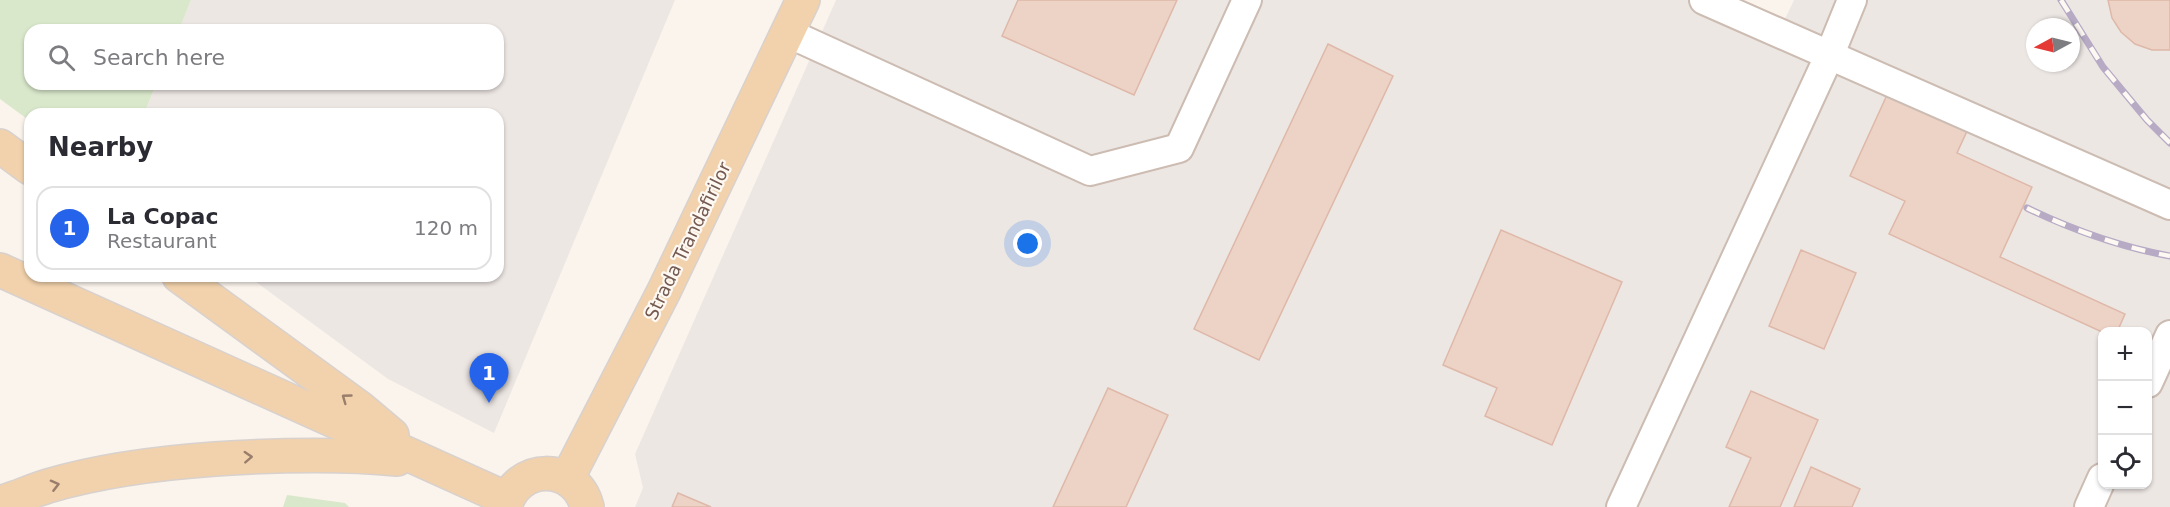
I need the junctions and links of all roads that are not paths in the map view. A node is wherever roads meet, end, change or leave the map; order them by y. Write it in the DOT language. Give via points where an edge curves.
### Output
graph roads {
  1 [pos="803,0"];
  2 [pos="1247,0"];
  3 [pos="1704,0"];
  4 [pos="1852,0"];
  5 [pos="788,33"];
  6 [pos="1830,54"];
  7 [pos="0,146"];
  8 [pos="24,164"];
  9 [pos="2170,205"];
  10 [pos="0,270"];
  11 [pos="24,281"];
  12 [pos="26,282"];
  13 [pos="187,282"];
  14 [pos="2170,335"];
  15 [pos="2149,381"];
  16 [pos="423,462"];
  17 [pos="2098,488"];
  18 [pos="583,499"];
  19 [pos="0,503"];
  20 [pos="506,503"];
  21 [pos="1621,507"];
  22 [pos="2089,507"];
  1 -- 5 [label="main road, Strada Trandafirilor"];
  2 -- 5 [label="lane" via="1179,148 1090,171"];
  3 -- 6 [label="lane"];
  4 -- 6 [label="lane"];
  5 -- 18 [label="main road, Strada Trandafirilor" via="664,291"];
  6 -- 9 [label="lane"];
  6 -- 21 [label="lane"];
  7 -- 8 [label="main road"];
  10 -- 11 [label="main road"];
  12 -- 16 [label="main road"];
  16 -- 13 [label="main road, one-way" via="360,408"];
  14 -- 15 [label="lane"];
  19 -- 16 [label="main road, one-way" via="48,486 170,463 309,454"];
  16 -- 20 [label="main road"];
  17 -- 22 [label="lane"];
  18 -- 20 [label="main road" via="554,474 540,474 514,487"];
}
